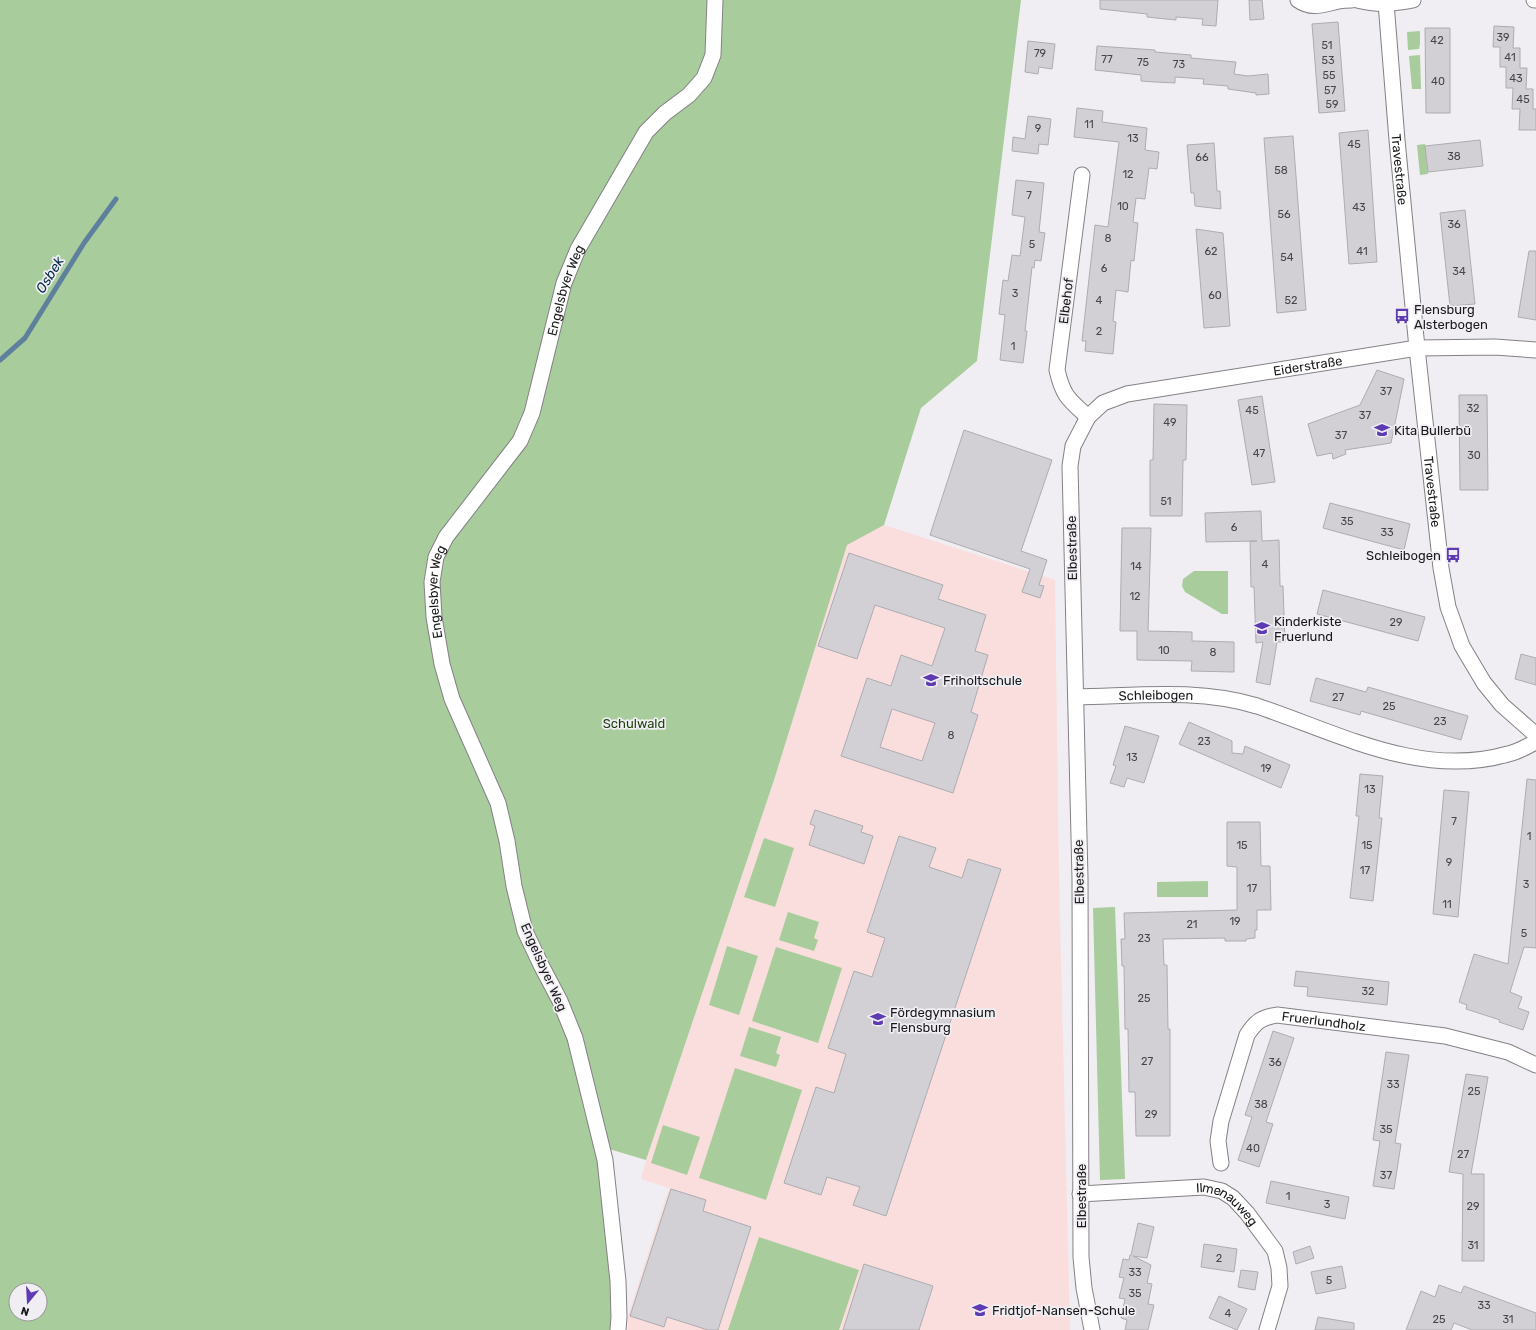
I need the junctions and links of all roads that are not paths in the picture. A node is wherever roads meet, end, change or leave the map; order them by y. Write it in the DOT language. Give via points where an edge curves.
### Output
graph roads {
  1 [pos="715,0"];
  2 [pos="1298,0"];
  3 [pos="1352,0"];
  4 [pos="1357,0"];
  5 [pos="1414,0"];
  6 [pos="1386,3"];
  7 [pos="1082,175"];
  8 [pos="1417,348"];
  9 [pos="1536,350"];
  10 [pos="1088,417"];
  11 [pos="1076,697"];
  12 [pos="1536,735"];
  13 [pos="1536,742"];
  14 [pos="1536,1065"];
  15 [pos="1221,1163"];
  16 [pos="1080,1194"];
  17 [pos="618,1330"];
  18 [pos="1092,1330"];
  19 [pos="1267,1330"];
  1 -- 17 [label="street, Engelsbyer Weg" via="713,55 704,78 689,96 665,113 646,132 578,249 564,283 532,413 520,441 446,537 436,557 432,582 434,617 442,664 452,699 498,803 525,931 560,1001 575,1038 605,1160 618,1281"];
  2 -- 3 [label="street" via="1311,5"];
  4 -- 6 [label="street" via="1372,4"];
  5 -- 6 [label="street"];
  6 -- 8 [label="street, Travestraße"];
  7 -- 10 [label="street, Elbehof" via="1057,370 1068,399"];
  8 -- 9 [label="street, Eiderstraße" via="1495,347"];
  8 -- 10 [label="street, Eiderstraße" via="1127,394 1104,403"];
  8 -- 12 [label="street, Travestraße" via="1441,568 1448,607 1462,646 1484,683 1502,705"];
  10 -- 11 [label="street, Elbestraße" via="1073,446 1070,466"];
  11 -- 13 [label="street, Schleibogen" via="1192,694 1211,696 1257,706 1362,745 1439,760 1474,762 1509,754"];
  11 -- 16 [label="street, Elbestraße" via="1080,878"];
  14 -- 15 [label="street, Fruerlundholz" via="1508,1052 1445,1036 1278,1015 1264,1017 1254,1024 1247,1035 1221,1121 1218,1141"];
  16 -- 18 [label="street, Elbestraße" via="1081,1257"];
  16 -- 19 [label="street, Ilmenauweg" via="1204,1187 1222,1191 1233,1198 1275,1251 1280,1268 1280,1286"];
}
